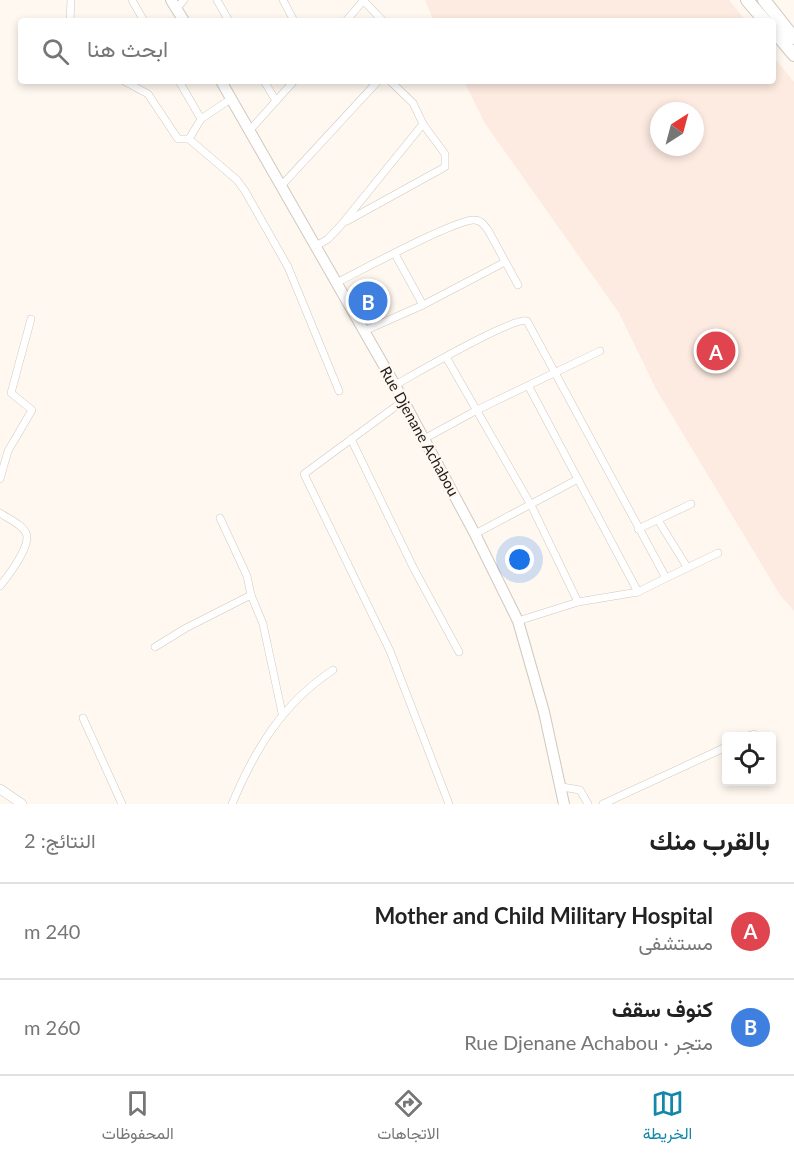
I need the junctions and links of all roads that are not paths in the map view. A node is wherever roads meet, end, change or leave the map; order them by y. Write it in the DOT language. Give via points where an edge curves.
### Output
graph roads {
  1 [pos="70,0"];
  2 [pos="132,0"];
  3 [pos="217,0"];
  4 [pos="283,0"];
  5 [pos="363,0"];
  6 [pos="747,0"];
  7 [pos="764,0"];
  8 [pos="177,3"];
  9 [pos="70,18"];
  10 [pos="142,18"];
  11 [pos="183,18"];
  12 [pos="227,18"];
  13 [pos="292,18"];
  14 [pos="348,18"];
  15 [pos="380,18"];
  16 [pos="762,18"];
  17 [pos="775,18"];
  18 [pos="776,20"];
  19 [pos="776,33"];
  20 [pos="792,47"];
  21 [pos="794,65"];
  22 [pos="129,84"];
  23 [pos="181,84"];
  24 [pos="223,84"];
  25 [pos="266,84"];
  26 [pos="291,84"];
  27 [pos="375,84"];
  28 [pos="393,84"];
  29 [pos="232,98"];
  30 [pos="276,101"];
  31 [pos="201,119"];
  32 [pos="423,124"];
  33 [pos="250,130"];
  34 [pos="189,139"];
  35 [pos="281,186"];
  36 [pos="342,224"];
  37 [pos="316,246"];
  38 [pos="395,254"];
  39 [pos="505,261"];
  40 [pos="338,282"];
  41 [pos="518,285"];
  42 [pos="423,305"];
  43 [pos="31,319"];
  44 [pos="364,331"];
  45 [pos="600,351"];
  46 [pos="446,357"];
  47 [pos="557,372"];
  48 [pos="394,385"];
  49 [pos="529,387"];
  50 [pos="339,391"];
  51 [pos="403,401"];
  52 [pos="477,410"];
  53 [pos="351,439"];
  54 [pos="424,439"];
  55 [pos="0,479"];
  56 [pos="578,479"];
  57 [pos="691,504"];
  58 [pos="531,505"];
  59 [pos="0,513"];
  60 [pos="220,518"];
  61 [pos="658,520"];
  62 [pos="638,529"];
  63 [pos="475,534"];
  64 [pos="718,553"];
  65 [pos="687,567"];
  66 [pos="666,578"];
  67 [pos="0,586"];
  68 [pos="638,592"];
  69 [pos="250,595"];
  70 [pos="578,602"];
  71 [pos="518,621"];
  72 [pos="155,647"];
  73 [pos="459,652"];
  74 [pos="333,670"];
  75 [pos="282,713"];
  76 [pos="83,718"];
  77 [pos="722,749"];
  78 [pos="562,787"];
  79 [pos="0,789"];
  80 [pos="22,804"];
  81 [pos="122,804"];
  82 [pos="232,804"];
  83 [pos="448,804"];
  84 [pos="564,804"];
  85 [pos="588,804"];
  86 [pos="603,804"];
  1 -- 9 [label="street"];
  2 -- 10 [label="street"];
  3 -- 12 [label="street"];
  4 -- 13 [label="street"];
  5 -- 14 [label="street"];
  5 -- 15 [label="street"];
  6 -- 16 [label="highway"];
  7 -- 17 [label="highway"];
  8 -- 11 [label="main road"];
  18 -- 20 [label="highway"];
  19 -- 20 [label="highway"];
  20 -- 21 [label="street"];
  22 -- 34 [label="street" via="148,94 178,139"];
  23 -- 31 [label="street"];
  24 -- 29 [label="main road, Rue Djenane Achabou"];
  25 -- 30 [label="street"];
  26 -- 30 [label="street"];
  27 -- 35 [label="street"];
  28 -- 32 [label="street" via="413,103"];
  29 -- 31 [label="street"];
  29 -- 33 [label="main road, Rue Djenane Achabou"];
  30 -- 33 [label="street"];
  31 -- 34 [label="street"];
  32 -- 36 [label="street"];
  32 -- 36 [label="street" via="444,154 445,167"];
  33 -- 35 [label="main road, Rue Djenane Achabou"];
  34 -- 50 [label="street" via="245,191 288,267"];
  35 -- 37 [label="main road, Rue Djenane Achabou"];
  36 -- 37 [label="street"];
  37 -- 40 [label="main road, Rue Djenane Achabou"];
  38 -- 39 [label="street" via="450,227 475,220 483,223"];
  38 -- 40 [label="street"];
  38 -- 42 [label="street"];
  39 -- 41 [label="street"];
  39 -- 42 [label="street"];
  40 -- 44 [label="main road, Rue Djenane Achabou"];
  42 -- 44 [label="street"];
  43 -- 55 [label="street" via="11,393 32,410 8,451"];
  44 -- 48 [label="main road, Rue Djenane Achabou"];
  45 -- 47 [label="street"];
  46 -- 47 [label="street" via="523,319"];
  46 -- 48 [label="street"];
  46 -- 52 [label="street"];
  47 -- 49 [label="street"];
  47 -- 62 [label="street"];
  48 -- 51 [label="main road, Rue Djenane Achabou"];
  49 -- 52 [label="street"];
  49 -- 56 [label="street"];
  51 -- 53 [label="street"];
  51 -- 54 [label="main road, Rue Djenane Achabou"];
  52 -- 54 [label="street"];
  52 -- 58 [label="street"];
  53 -- 73 [label="street"];
  53 -- 83 [label="street" via="304,474 390,651"];
  54 -- 63 [label="main road, Rue Djenane Achabou"];
  56 -- 58 [label="street"];
  56 -- 68 [label="street"];
  57 -- 61 [label="street"];
  58 -- 63 [label="street"];
  58 -- 70 [label="street"];
  59 -- 67 [label="street" via="25,530 27,536 26,545"];
  60 -- 69 [label="street" via="247,576"];
  61 -- 62 [label="street"];
  61 -- 65 [label="street"];
  62 -- 66 [label="street"];
  63 -- 71 [label="main road, Rue Djenane Achabou"];
  64 -- 65 [label="street"];
  65 -- 66 [label="street"];
  66 -- 68 [label="street"];
  68 -- 70 [label="street"];
  69 -- 72 [label="street"];
  69 -- 75 [label="street" via="263,624"];
  70 -- 71 [label="street"];
  71 -- 78 [label="main road, Rue Djenane Achabou"];
  74 -- 75 [label="street"];
  75 -- 82 [label="street" via="263,739"];
  76 -- 81 [label="street"];
  77 -- 86 [label="street"];
  78 -- 84 [label="main road, Rue Djenane Achabou"];
  78 -- 85 [label="street" via="580,790"];
  79 -- 80 [label="street"];
}
